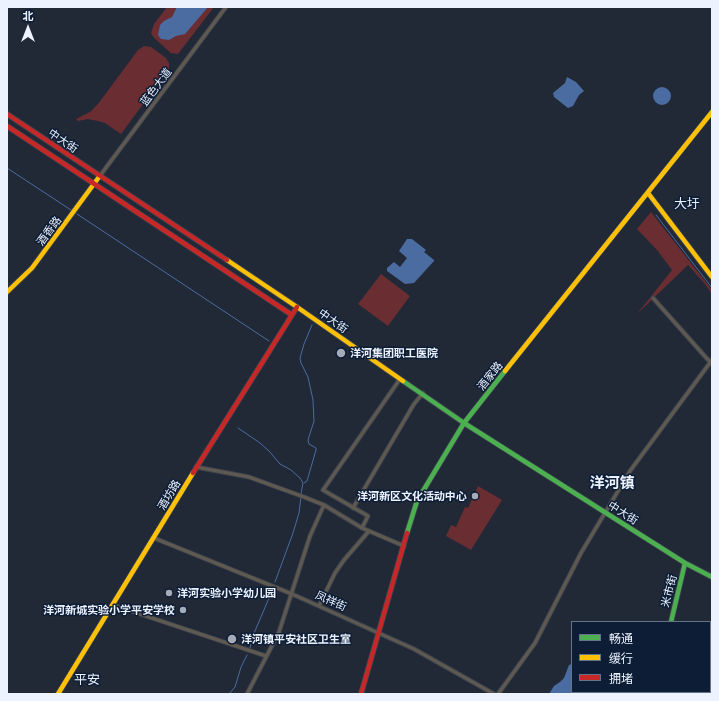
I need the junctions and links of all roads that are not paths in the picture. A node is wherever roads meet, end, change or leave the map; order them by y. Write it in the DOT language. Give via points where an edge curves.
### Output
graph roads {
  1 [pos="226,7"];
  2 [pos="712,112"];
  3 [pos="7,115"];
  4 [pos="7,126"];
  5 [pos="99,176"];
  6 [pos="94,184"];
  7 [pos="648,193"];
  8 [pos="712,277"];
  9 [pos="7,292"];
  10 [pos="653,298"];
  11 [pos="297,307"];
  12 [pos="292,315"];
  13 [pos="711,361"];
  14 [pos="400,379"];
  15 [pos="423,393"];
  16 [pos="464,423"];
  17 [pos="196,467"];
  18 [pos="324,505"];
  19 [pos="353,508"];
  20 [pos="605,512"];
  21 [pos="362,528"];
  22 [pos="369,531"];
  23 [pos="154,538"];
  24 [pos="404,546"];
  25 [pos="686,563"];
  26 [pos="712,577"];
  27 [pos="292,594"];
  28 [pos="113,605"];
  29 [pos="318,606"];
  30 [pos="671,621"];
  31 [pos="378,632"];
  32 [pos="266,656"];
  33 [pos="58,694"];
  34 [pos="247,694"];
  35 [pos="361,694"];
  36 [pos="494,694"];
  37 [pos="498,694"];
  1 -- 5 [label="street, 蓝色大道"];
  2 -- 7 [label="street, 酒家路"];
  3 -- 5 [label="street, 中大街"];
  4 -- 6 [label="street, 中大街"];
  5 -- 6 [label="street, 酒香路"];
  5 -- 11 [label="street, 中大街"];
  6 -- 9 [label="street, 酒香路" via="32,268"];
  6 -- 12 [label="street, 中大街"];
  7 -- 8 [label="street"];
  7 -- 16 [label="street, 酒家路"];
  10 -- 13 [label="street"];
  11 -- 12 [label="street, 酒坊路"];
  11 -- 14 [label="street, 中大街"];
  12 -- 17 [label="street, 酒坊路"];
  13 -- 20 [label="street" via="630,471"];
  14 -- 15 [label="street, 中大街"];
  14 -- 19 [label="street" via="323,490"];
  15 -- 16 [label="street, 中大街"];
  15 -- 19 [label="street"];
  16 -- 20 [label="street, 中大街"];
  16 -- 24 [label="street, 酒家路" via="417,501"];
  17 -- 18 [label="street" via="249,477"];
  17 -- 23 [label="street, 酒坊路"];
  18 -- 21 [label="street"];
  18 -- 27 [label="street" via="310,536"];
  19 -- 21 [label="street" via="368,516"];
  20 -- 25 [label="street, 中大街"];
  20 -- 37 [label="street" via="535,643"];
  21 -- 22 [label="street"];
  22 -- 24 [label="street"];
  22 -- 29 [label="street" via="335,573"];
  23 -- 27 [label="street, 凤祥街"];
  23 -- 28 [label="street, 酒坊路"];
  24 -- 31 [label="street, 酒家路"];
  25 -- 26 [label="street, 中大街"];
  25 -- 30 [label="street, 米市街"];
  27 -- 29 [label="street, 凤祥街"];
  27 -- 32 [label="street" via="279,632"];
  28 -- 32 [label="street"];
  28 -- 33 [label="street, 酒坊路"];
  29 -- 31 [label="street, 凤祥街"];
  31 -- 35 [label="street, 酒家路"];
  31 -- 36 [label="street, 凤祥街"];
  32 -- 34 [label="street"];
}
